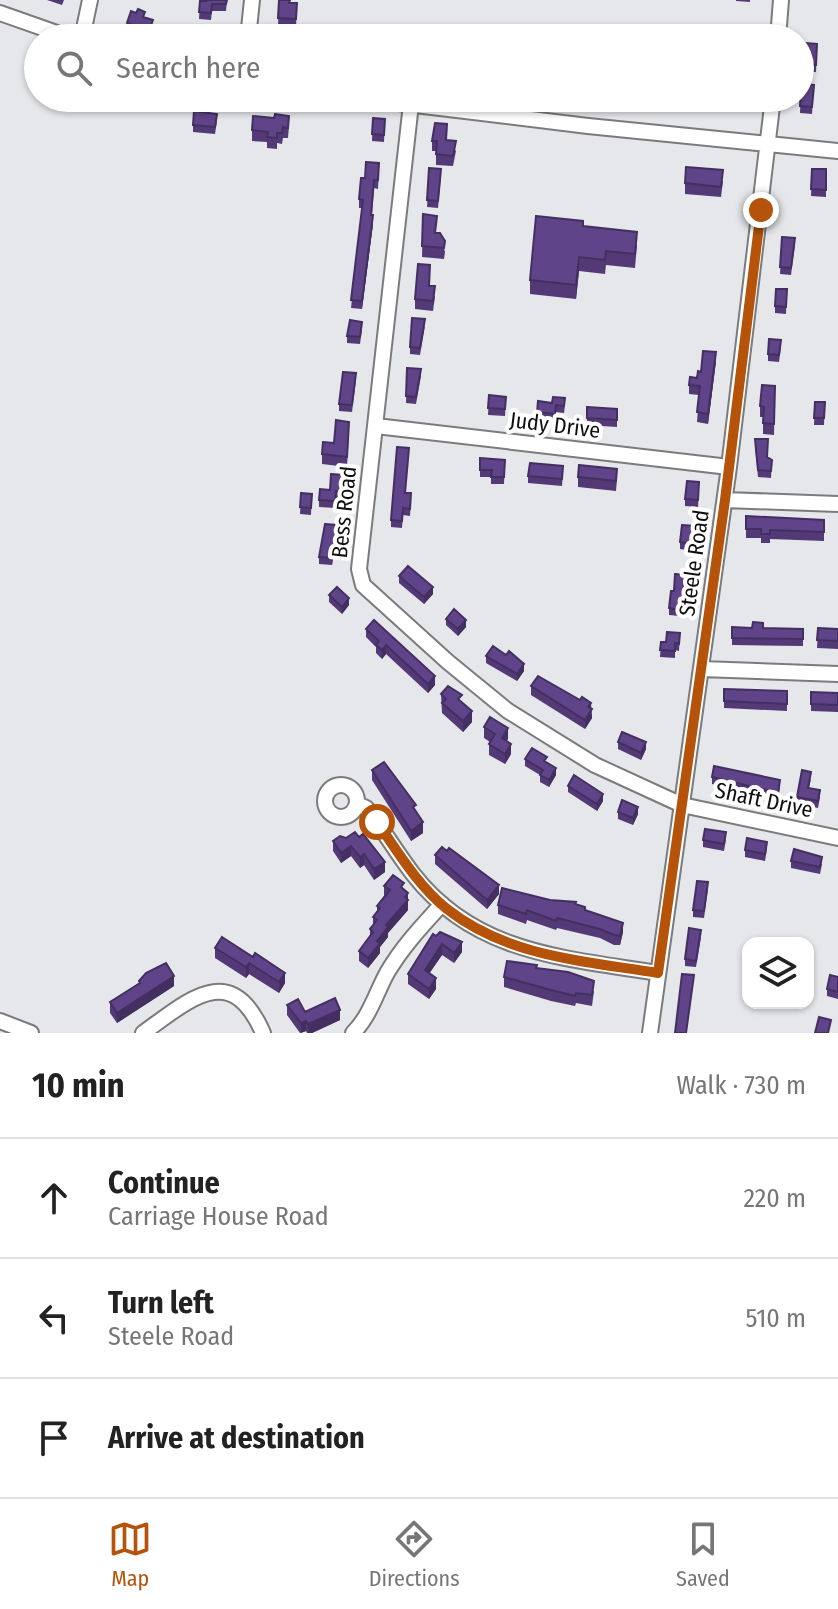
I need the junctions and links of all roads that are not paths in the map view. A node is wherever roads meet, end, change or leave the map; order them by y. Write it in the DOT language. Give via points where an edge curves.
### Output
graph roads {
  1 [pos="90,0"];
  2 [pos="252,0"];
  3 [pos="781,0"];
  4 [pos="0,13"];
  5 [pos="31,24"];
  6 [pos="85,24"];
  7 [pos="249,24"];
  8 [pos="779,24"];
  9 [pos="410,112"];
  10 [pos="475,112"];
  11 [pos="772,112"];
  12 [pos="769,144"];
  13 [pos="838,151"];
  14 [pos="376,426"];
  15 [pos="729,467"];
  16 [pos="725,500"];
  17 [pos="838,504"];
  18 [pos="702,669"];
  19 [pos="838,674"];
  20 [pos="357,804"];
  21 [pos="682,805"];
  22 [pos="838,838"];
  23 [pos="442,904"];
  24 [pos="658,973"];
  25 [pos="0,1021"];
  26 [pos="31,1033"];
  27 [pos="143,1033"];
  28 [pos="263,1033"];
  29 [pos="353,1033"];
  30 [pos="650,1033"];
  1 -- 6 [label="street"];
  2 -- 7 [label="street"];
  3 -- 8 [label="street"];
  4 -- 5 [label="street"];
  9 -- 14 [label="street, Bess Road"];
  10 -- 12 [label="street"];
  11 -- 12 [label="street, Steele Road"];
  12 -- 13 [label="street"];
  12 -- 15 [label="street, Steele Road"];
  14 -- 15 [label="street, Judy Drive"];
  14 -- 21 [label="street, Bess Road" via="359,569 363,585 508,711 595,765"];
  15 -- 16 [label="street, Steele Road"];
  16 -- 17 [label="street"];
  16 -- 18 [label="street, Steele Road"];
  18 -- 19 [label="street"];
  18 -- 21 [label="street, Steele Road"];
  20 -- 23 [label="street" via="366,808 413,875"];
  21 -- 22 [label="street, Shaft Drive"];
  21 -- 24 [label="street, Steele Road"];
  23 -- 24 [label="street" via="515,947"];
  23 -- 29 [label="street" via="403,949"];
  24 -- 30 [label="street, Steele Road"];
  25 -- 26 [label="street"];
  27 -- 28 [label="street" via="185,1003 219,990 245,1004"];
}
